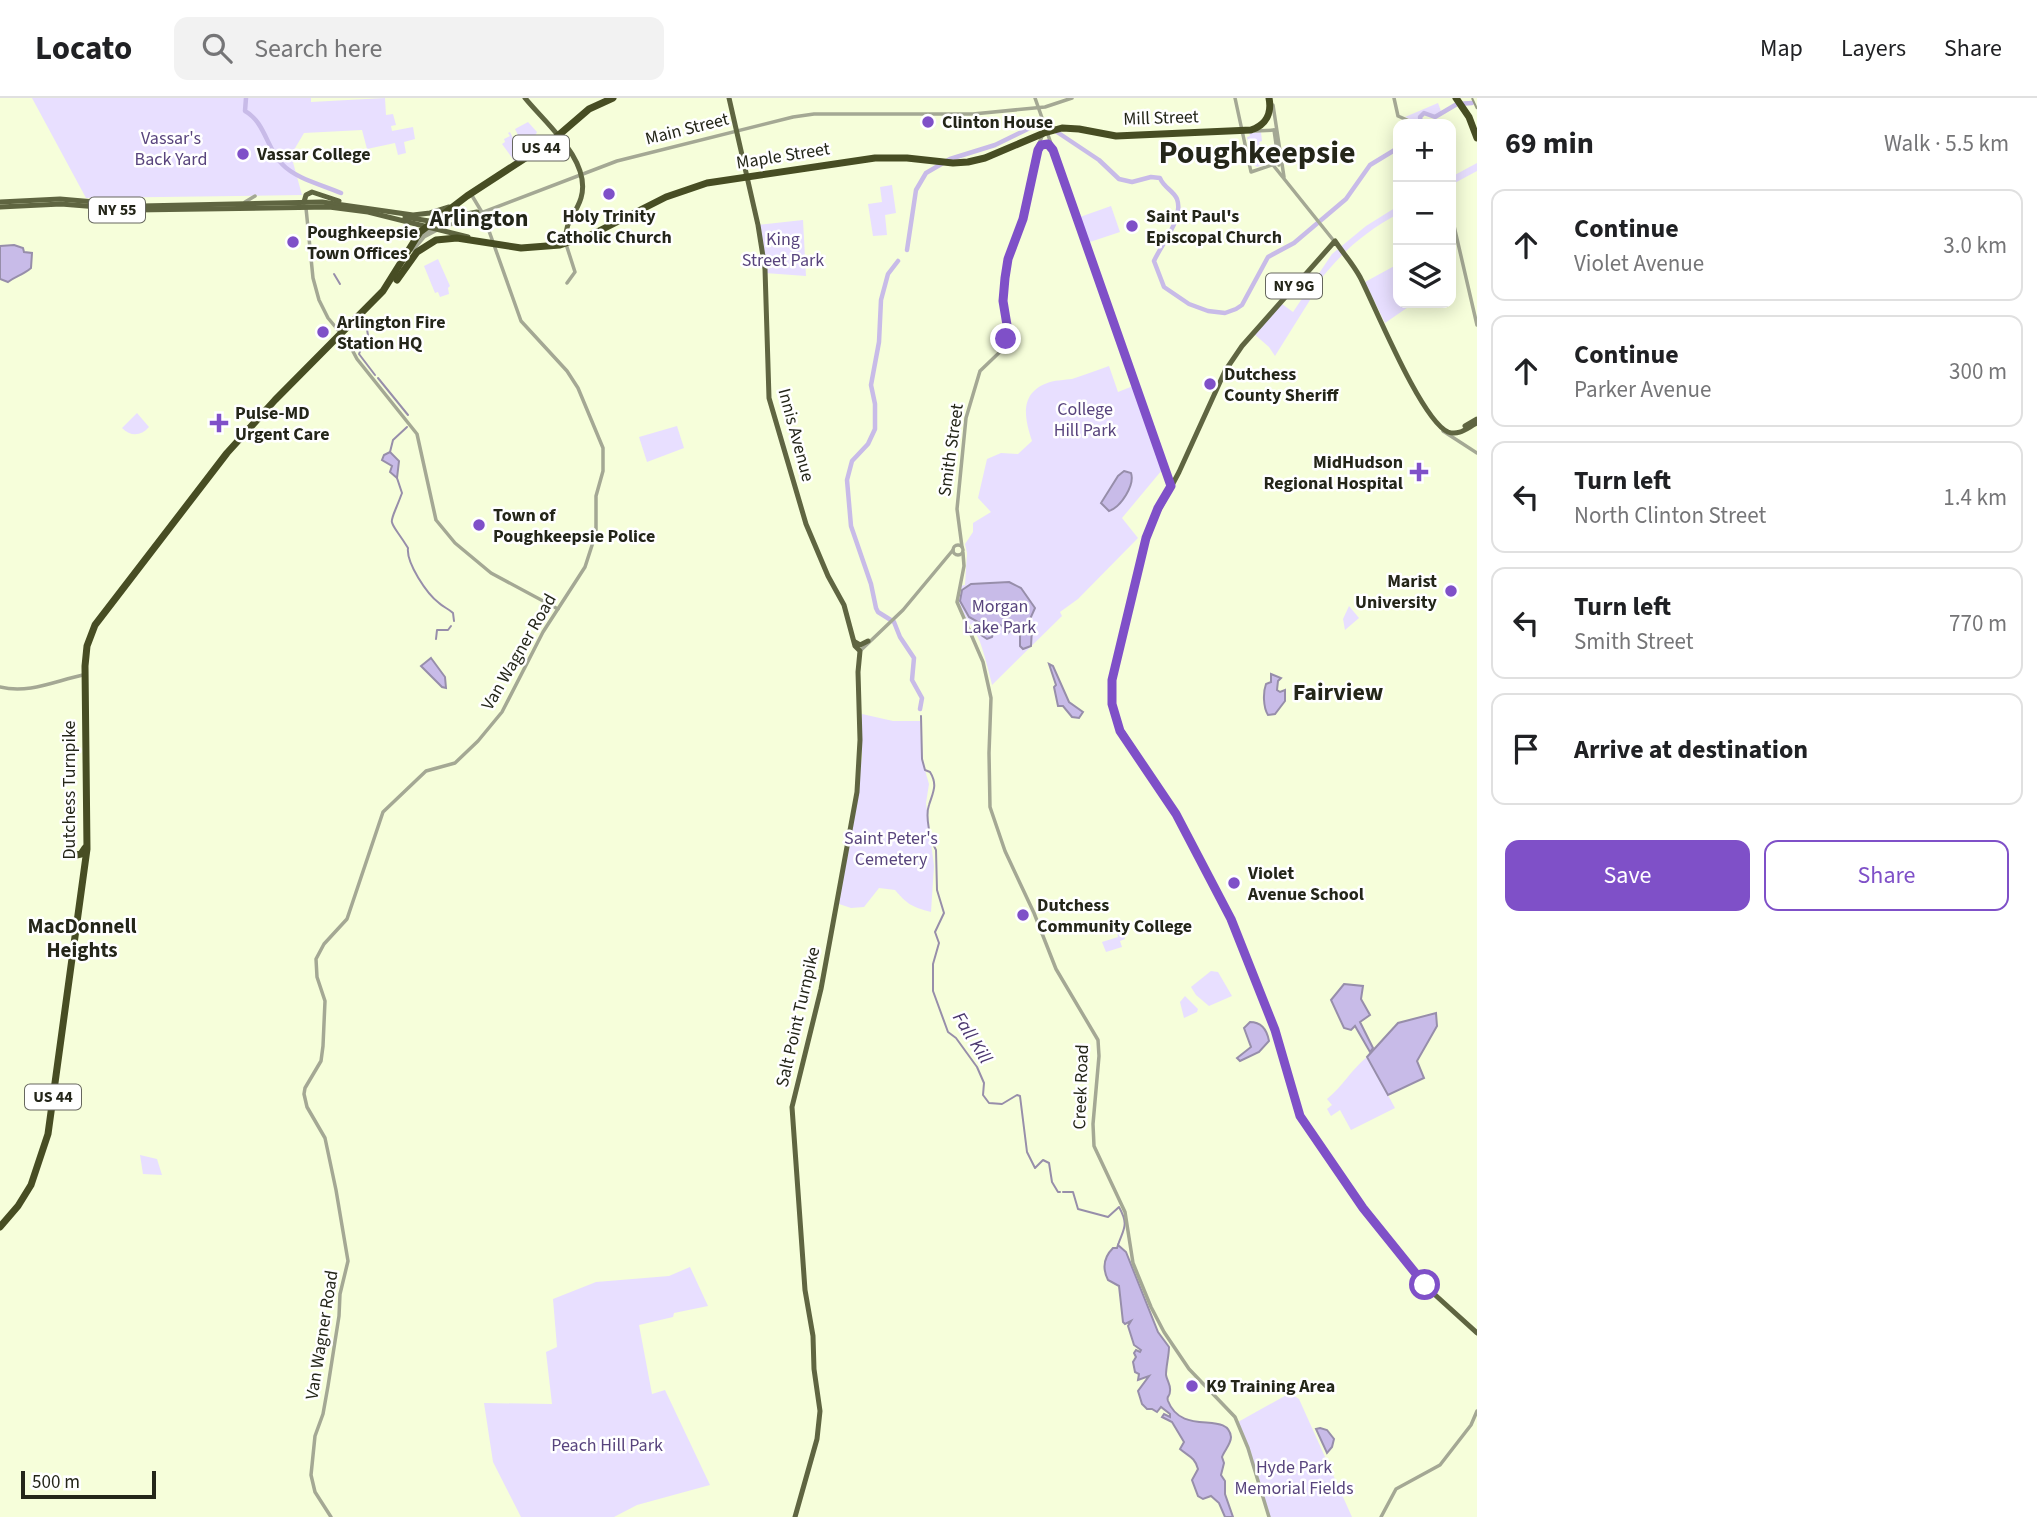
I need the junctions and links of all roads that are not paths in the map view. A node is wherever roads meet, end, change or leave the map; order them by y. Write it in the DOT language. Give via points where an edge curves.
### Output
graph roads {
  1 [pos="525,98"];
  2 [pos="613,98"];
  3 [pos="729,98"];
  4 [pos="1035,98"];
  5 [pos="1072,98"];
  6 [pos="1235,98"];
  7 [pos="1269,98"];
  8 [pos="1394,98"];
  9 [pos="1460,102"];
  10 [pos="1039,108"];
  11 [pos="1404,119"];
  12 [pos="1475,127"];
  13 [pos="1276,130"];
  14 [pos="737,131"];
  15 [pos="1244,131"];
  16 [pos="559,135"];
  17 [pos="1043,136"];
  18 [pos="1475,142"];
  19 [pos="1052,147"];
  20 [pos="1037,151"];
  21 [pos="1280,163"];
  22 [pos="1271,165"];
  23 [pos="580,174"];
  24 [pos="1280,174"];
  25 [pos="748,177"];
  26 [pos="1284,179"];
  27 [pos="469,195"];
  28 [pos="255,202"];
  29 [pos="0,204"];
  30 [pos="305,204"];
  31 [pos="249,208"];
  32 [pos="375,209"];
  33 [pos="480,212"];
  34 [pos="420,223"];
  35 [pos="1456,235"];
  36 [pos="1335,241"];
  37 [pos="566,243"];
  38 [pos="494,244"];
  39 [pos="398,268"];
  40 [pos="567,283"];
  41 [pos="392,285"];
  42 [pos="1477,325"];
  43 [pos="342,335"];
  44 [pos="1477,421"];
  45 [pos="1440,426"];
  46 [pos="1458,433"];
  47 [pos="1465,445"];
  48 [pos="1477,453"];
  49 [pos="1171,486"];
  50 [pos="959,552"];
  51 [pos="558,609"];
  52 [pos="853,640"];
  53 [pos="868,641"];
  54 [pos="860,651"];
  55 [pos="858,672"];
  56 [pos="85,675"];
  57 [pos="0,687"];
  58 [pos="87,844"];
  59 [pos="72,856"];
  60 [pos="0,1227"];
  61 [pos="1477,1333"];
  62 [pos="1477,1411"];
  63 [pos="331,1517"];
  64 [pos="795,1517"];
  65 [pos="1269,1517"];
  66 [pos="1381,1517"];
  1 -- 16 [label="main road"];
  2 -- 16 [label="highway, US 44" via="589,109"];
  3 -- 14 [label="main road, Innis Avenue"];
  4 -- 10 [label="street"];
  5 -- 10 [label="street, Main Street"];
  6 -- 15 [label="street"];
  7 -- 13 [label="street"];
  7 -- 15 [label="highway" via="1265,121"];
  8 -- 11 [label="street" via="1398,116"];
  9 -- 12 [label="highway"];
  10 -- 14 [label="street, Main Street" via="967,115 814,114"];
  10 -- 17 [label="street"];
  12 -- 18 [label="highway"];
  13 -- 15 [label="street, Mill Street"];
  13 -- 21 [label="street"];
  14 -- 23 [label="street, Main Street"];
  14 -- 25 [label="main road, Innis Avenue"];
  15 -- 17 [label="highway, Mill Street / US 44" via="1113,136 1059,129"];
  15 -- 22 [label="street" via="1251,172"];
  16 -- 23 [label="main road"];
  16 -- 27 [label="highway, US 44"];
  17 -- 19 [label="street"];
  17 -- 19 [label="street"];
  17 -- 20 [label="street, Smith Street"];
  17 -- 25 [label="highway, Maple Street / US 44" via="974,161 889,157"];
  19 -- 20 [label="street" via="1043,145"];
  19 -- 49 [label="street"];
  20 -- 50 [label="street, Smith Street" via="1023,219 1008,259 1003,301 1006,342 980,371 967,418 957,509"];
  21 -- 22 [label="street"];
  21 -- 24 [label="street"];
  21 -- 26 [label="street"];
  22 -- 24 [label="street"];
  23 -- 33 [label="street, Main Street"];
  23 -- 37 [label="main road" via="582,195 568,223"];
  24 -- 26 [label="street"];
  25 -- 37 [label="highway, Maple Street / US 44" via="682,191"];
  25 -- 52 [label="main road, Innis Avenue" via="765,273 769,398 806,524 844,606"];
  26 -- 36 [label="street"];
  27 -- 32 [label="main road" via="423,215"];
  27 -- 33 [label="street, Van Wagner Road"];
  27 -- 39 [label="highway, US 44" via="420,232"];
  28 -- 29 [label="main road, NY 55" via="135,206 60,199"];
  28 -- 30 [label="main road, NY 55"];
  28 -- 31 [label="street"];
  29 -- 31 [label="main road, NY 55" via="132,211"];
  30 -- 31 [label="main road, NY 55"];
  30 -- 32 [label="main road" via="306,195 313,192"];
  30 -- 34 [label="main road, NY 55"];
  30 -- 43 [label="street" via="315,287 323,309"];
  32 -- 34 [label="main road"];
  33 -- 34 [label="main road"];
  33 -- 38 [label="street, Van Wagner Road"];
  33 -- 39 [label="street, Main Street" via="425,234"];
  33 -- 41 [label="street, Main Street" via="424,237"];
  34 -- 38 [label="main road, NY 55"];
  35 -- 42 [label="street"];
  36 -- 45 [label="main road" via="1358,273 1414,388"];
  36 -- 49 [label="main road, NY 9G" via="1238,351"];
  37 -- 38 [label="highway, US 44" via="528,248"];
  37 -- 40 [label="street" via="575,272"];
  38 -- 41 [label="highway, US 44" via="436,240 417,252"];
  38 -- 51 [label="street, Van Wagner Road" via="521,321 579,388 603,448 596,533 583,572"];
  39 -- 43 [label="highway, Dutchess Turnpike / US 44" via="380,295"];
  41 -- 43 [label="highway, Dutchess Turnpike / US 44"];
  43 -- 51 [label="street" via="417,434 434,513 444,531 495,575"];
  43 -- 56 [label="highway, Dutchess Turnpike / US 44" via="222,459 99,618 87,646"];
  44 -- 46 [label="main road"];
  45 -- 46 [label="main road"];
  45 -- 47 [label="street"];
  46 -- 47 [label="street"];
  47 -- 48 [label="street"];
  49 -- 61 [label="main road, NY 9G" via="1152,522 1140,561 1112,680 1118,725 1176,814 1224,904 1275,1030 1300,1116 1413,1272"];
  50 -- 53 [label="street" via="948,557 893,620"];
  50 -- 65 [label="street, Creek Road" via="957,602 980,653 992,708 992,812 1057,972 1099,1043 1093,1141 1127,1217 1138,1280 1189,1369 1238,1422"];
  51 -- 63 [label="street, Van Wagner Road" via="502,712 478,740 453,765 426,771 383,812 347,919 316,959 318,983 326,1001 323,1046 304,1098 324,1138 348,1261 311,1475 315,1492"];
  52 -- 53 [label="main road" via="860,645"];
  52 -- 54 [label="main road, Innis Avenue"];
  52 -- 55 [label="main road"];
  53 -- 54 [label="street"];
  54 -- 55 [label="main road, Salt Point Turnpike"];
  55 -- 64 [label="main road, Salt Point Turnpike" via="858,788 821,989 792,1107 805,1290 821,1411"];
  56 -- 57 [label="street" via="38,687"];
  56 -- 58 [label="highway, Dutchess Turnpike / US 44"];
  58 -- 59 [label="highway" via="82,853"];
  58 -- 60 [label="highway, Dutchess Turnpike / US 44" via="46,1144 31,1185"];
  62 -- 66 [label="street" via="1444,1461 1396,1489"];
}
